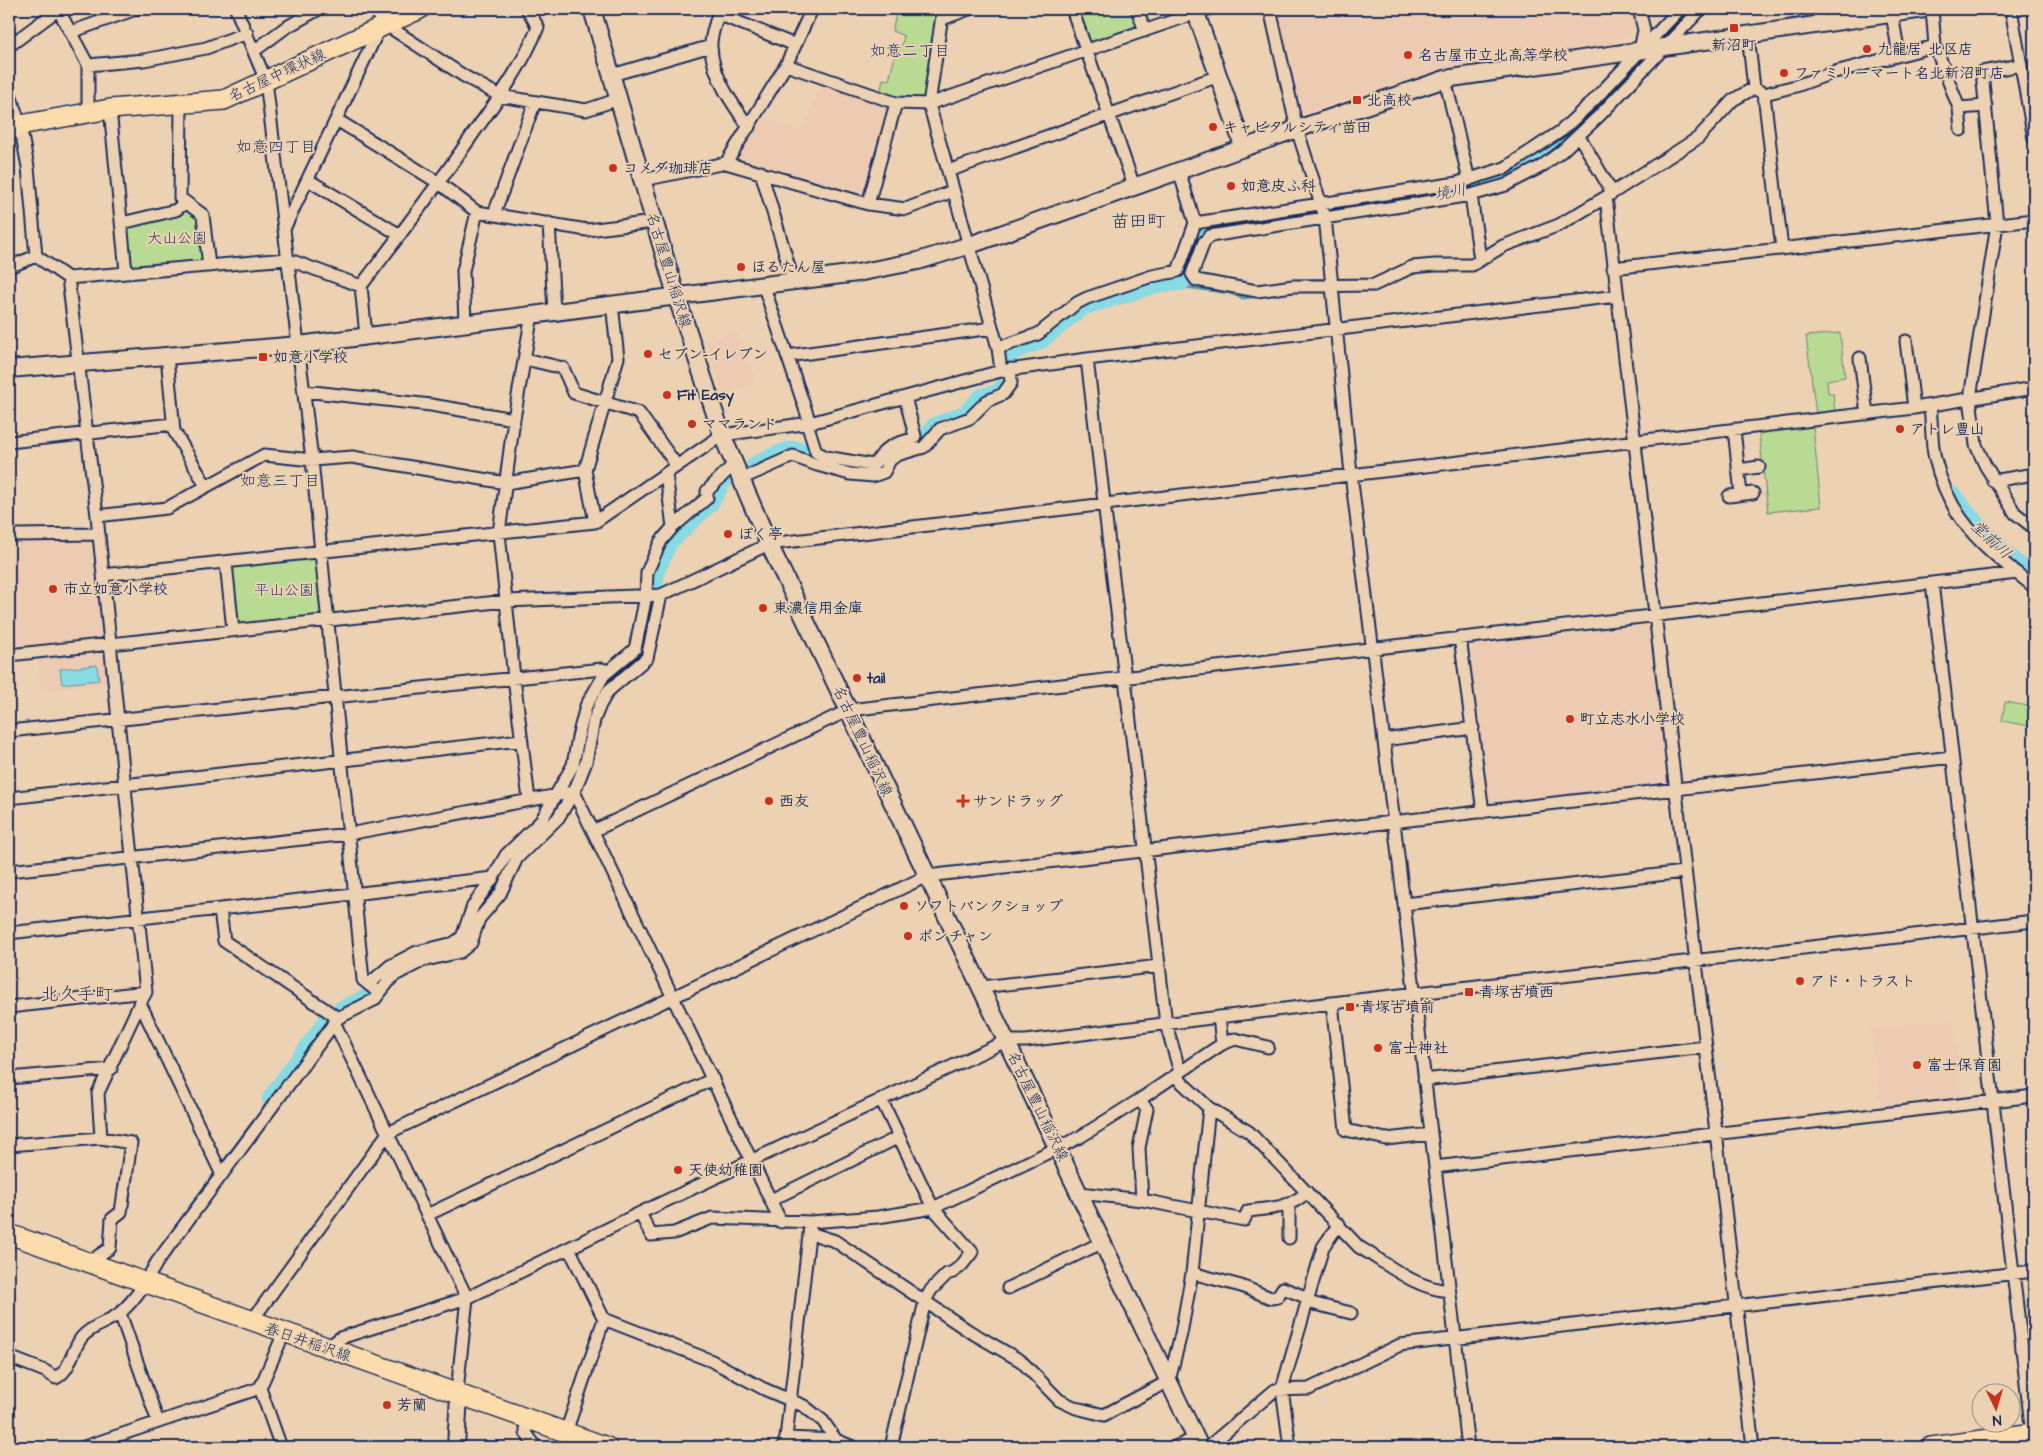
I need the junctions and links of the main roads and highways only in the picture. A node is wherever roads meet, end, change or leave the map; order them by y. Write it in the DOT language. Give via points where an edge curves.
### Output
graph roads {
  1 [pos="420,9"];
  2 [pos="383,20"];
  3 [pos="14,128"];
  4 [pos="9,1234"];
  5 [pos="2032,1440"];
  6 [pos="608,1447"];
  7 [pos="1931,1447"];
  1 -- 2 [label="main road, 名古屋中環状線"];
  2 -- 3 [label="main road, 名古屋中環状線" via="224,100 110,108"];
  4 -- 6 [label="main road, 春日井稲沢線"];
  5 -- 7 [label="main road"];
}
